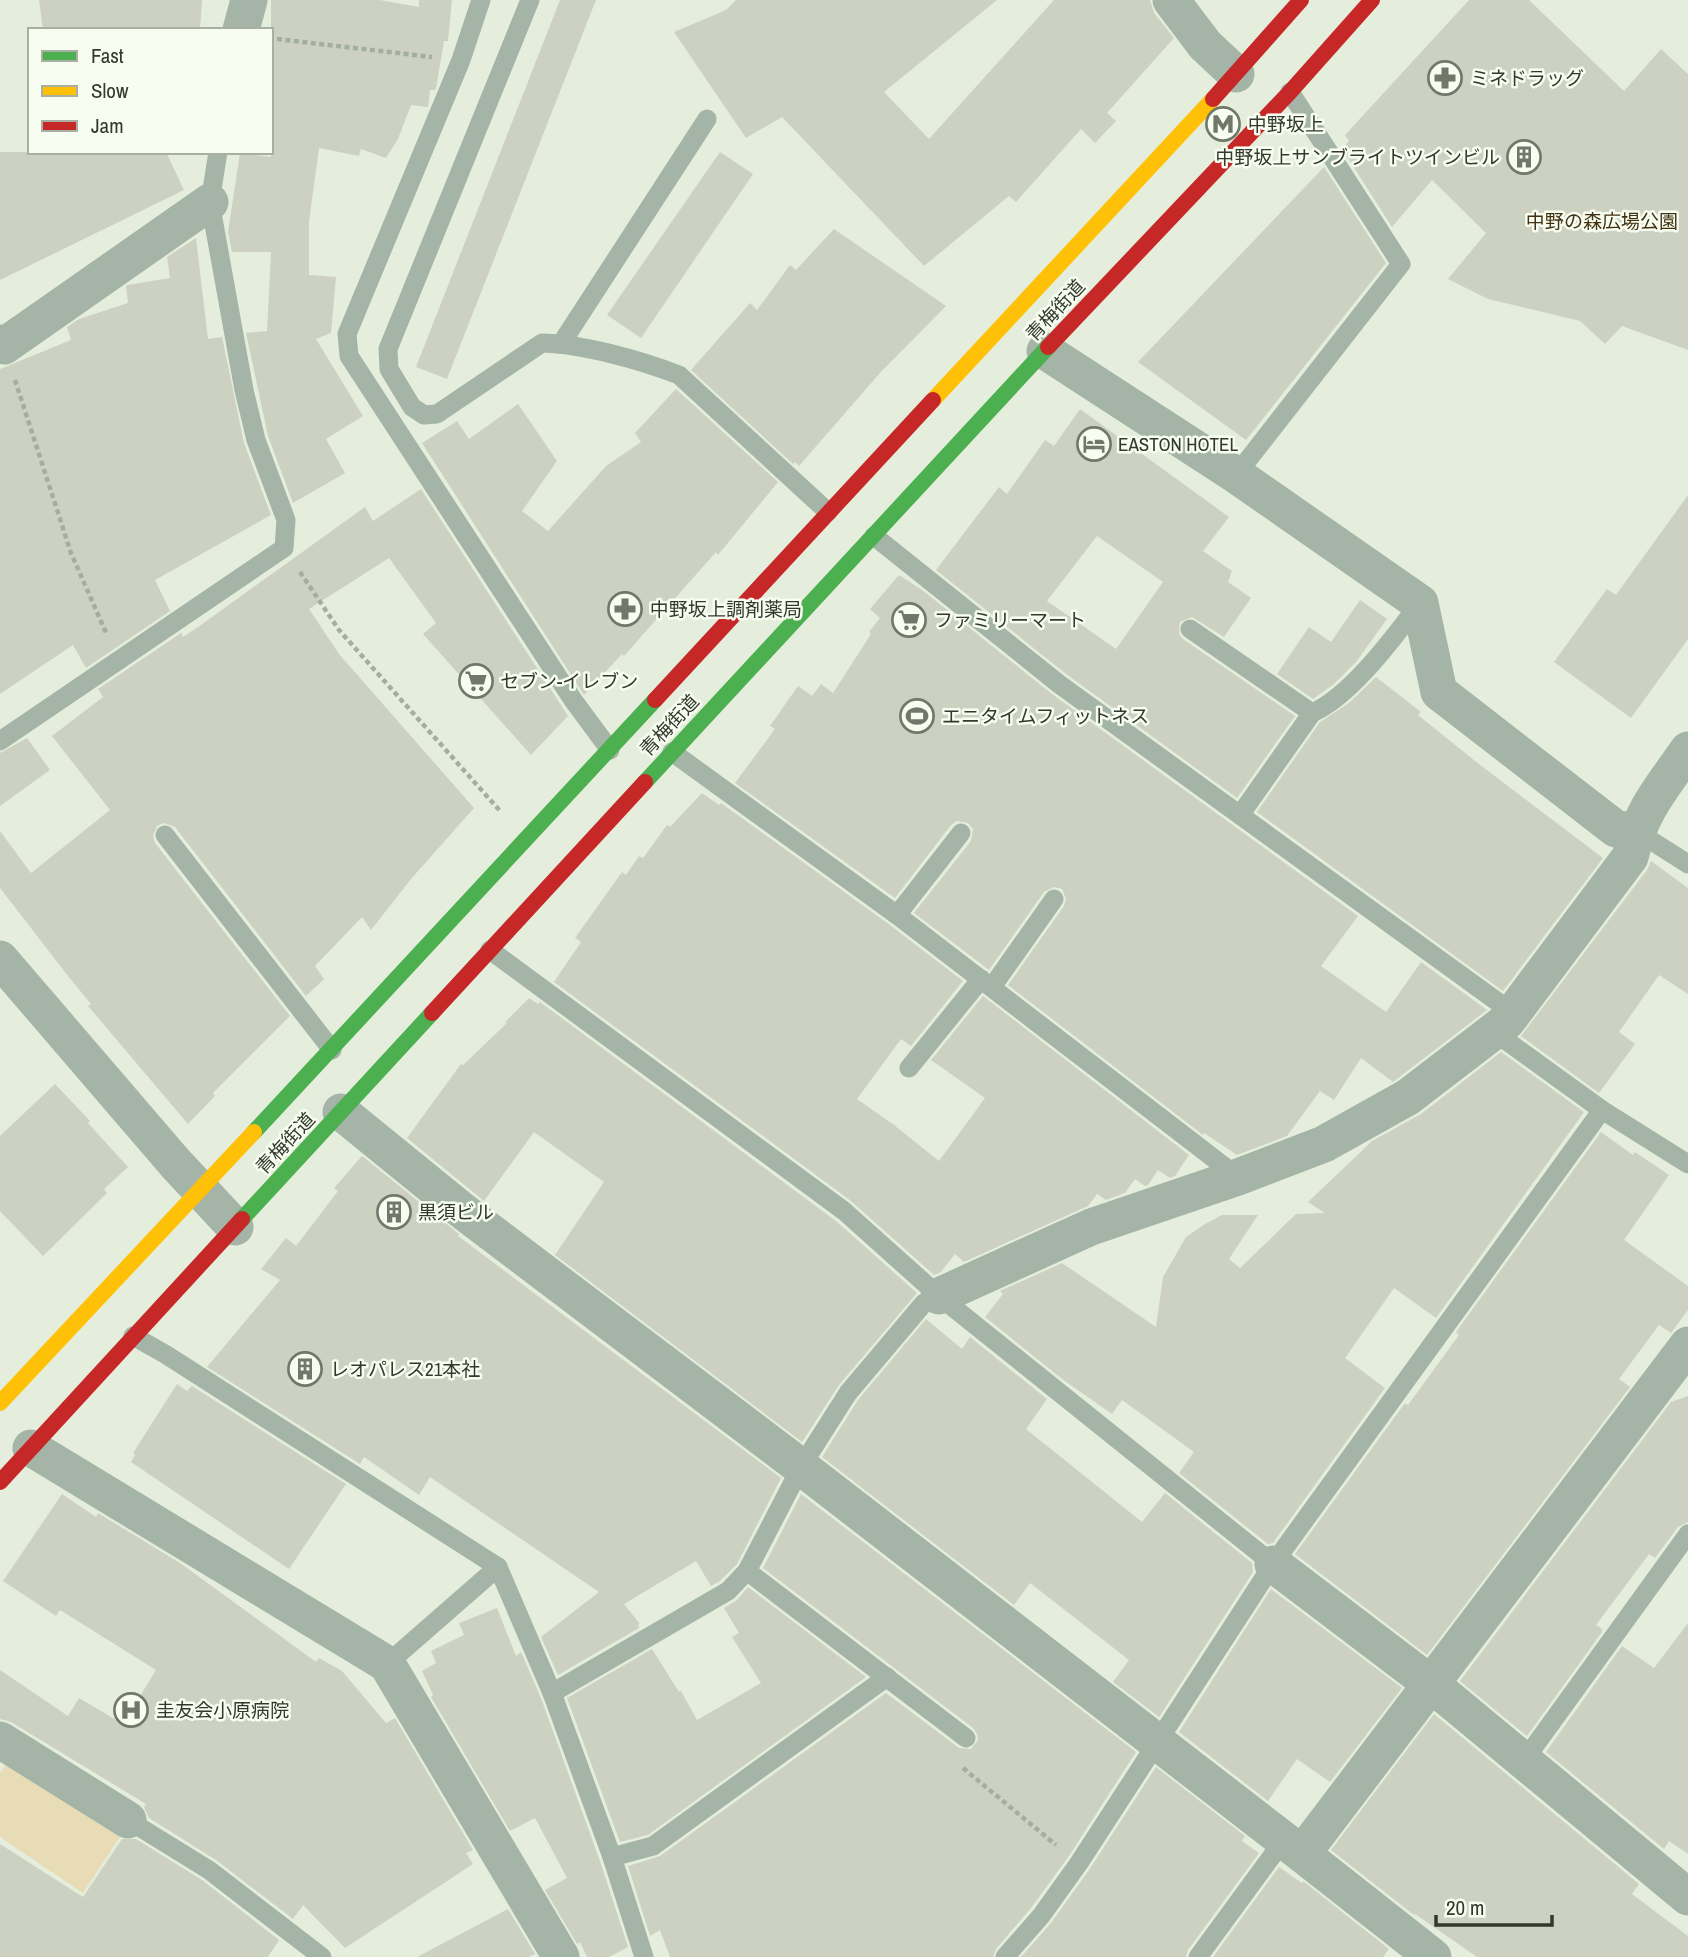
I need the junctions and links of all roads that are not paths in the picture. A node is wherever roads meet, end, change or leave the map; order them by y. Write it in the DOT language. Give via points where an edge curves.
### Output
graph roads {
  1 [pos="249,0"];
  2 [pos="481,0"];
  3 [pos="530,0"];
  4 [pos="1171,0"];
  5 [pos="1301,0"];
  6 [pos="1372,0"];
  7 [pos="242,28"];
  8 [pos="1236,74"];
  9 [pos="1290,92"];
  10 [pos="707,119"];
  11 [pos="218,154"];
  12 [pos="210,202"];
  13 [pos="561,344"];
  14 [pos="2,345"];
  15 [pos="1045,351"];
  16 [pos="1236,475"];
  17 [pos="828,512"];
  18 [pos="874,536"];
  19 [pos="1420,603"];
  20 [pos="1190,629"];
  21 [pos="1312,713"];
  22 [pos="0,741"];
  23 [pos="610,750"];
  24 [pos="1688,750"];
  25 [pos="672,752"];
  26 [pos="1240,815"];
  27 [pos="1636,831"];
  28 [pos="961,833"];
  29 [pos="165,835"];
  30 [pos="1688,864"];
  31 [pos="1054,899"];
  32 [pos="897,915"];
  33 [pos="490,950"];
  34 [pos="0,960"];
  35 [pos="986,983"];
  36 [pos="1507,1021"];
  37 [pos="332,1050"];
  38 [pos="909,1068"];
  39 [pos="1602,1110"];
  40 [pos="341,1112"];
  41 [pos="1688,1164"];
  42 [pos="1238,1177"];
  43 [pos="201,1191"];
  44 [pos="235,1227"];
  45 [pos="939,1296"];
  46 [pos="133,1336"];
  47 [pos="1688,1345"];
  48 [pos="0,1403"];
  49 [pos="31,1448"];
  50 [pos="801,1467"];
  51 [pos="0,1482"];
  52 [pos="1688,1534"];
  53 [pos="1273,1564"];
  54 [pos="498,1567"];
  55 [pos="747,1571"];
  56 [pos="387,1664"];
  57 [pos="887,1678"];
  58 [pos="1431,1684"];
  59 [pos="552,1693"];
  60 [pos="965,1738"];
  61 [pos="0,1740"];
  62 [pos="1158,1743"];
  63 [pos="1523,1762"];
  64 [pos="128,1820"];
  65 [pos="1293,1847"];
  66 [pos="612,1857"];
  67 [pos="1688,1897"];
  68 [pos="322,1957"];
  69 [pos="561,1957"];
  70 [pos="644,1957"];
  71 [pos="1005,1957"];
  72 [pos="1198,1957"];
  73 [pos="1433,1957"];
  1 -- 7 [label="street"];
  2 -- 23 [label="lane" via="461,61 347,334 349,356"];
  3 -- 13 [label="lane" via="388,349 389,369 412,407 424,415 437,414 542,343"];
  4 -- 8 [label="street" via="1205,45"];
  5 -- 8 [label="main road, 青梅街道"];
  6 -- 9 [label="main road, 青梅街道"];
  8 -- 17 [label="main road, 青梅街道"];
  9 -- 15 [label="main road, 青梅街道"];
  9 -- 16 [label="lane" via="1401,264"];
  10 -- 13 [label="lane"];
  11 -- 12 [label="lane"];
  12 -- 14 [label="street"];
  12 -- 22 [label="lane" via="244,390 256,440 286,520 284,548"];
  13 -- 17 [label="lane" via="679,375"];
  15 -- 16 [label="street"];
  15 -- 18 [label="main road, 青梅街道"];
  16 -- 19 [label="street"];
  17 -- 23 [label="main road, 青梅街道"];
  18 -- 25 [label="main road, 青梅街道"];
  18 -- 26 [label="lane" via="1059,684"];
  19 -- 21 [label="lane" via="1380,655 1327,707"];
  19 -- 27 [label="street" via="1439,692 1616,829"];
  20 -- 21 [label="lane"];
  21 -- 26 [label="lane"];
  23 -- 37 [label="main road, 青梅街道"];
  24 -- 27 [label="street"];
  25 -- 32 [label="lane"];
  25 -- 33 [label="main road, 青梅街道"];
  26 -- 36 [label="lane" via="1502,1005"];
  27 -- 30 [label="lane"];
  27 -- 36 [label="street" via="1630,857"];
  28 -- 32 [label="lane"];
  29 -- 37 [label="lane"];
  31 -- 35 [label="lane"];
  32 -- 35 [label="lane"];
  33 -- 40 [label="main road, 青梅街道"];
  33 -- 45 [label="lane" via="844,1211"];
  34 -- 43 [label="street"];
  35 -- 38 [label="lane"];
  35 -- 42 [label="lane"];
  36 -- 39 [label="lane" via="1504,1039"];
  36 -- 42 [label="street" via="1408,1097 1324,1144"];
  37 -- 43 [label="main road, 青梅街道"];
  39 -- 41 [label="lane"];
  39 -- 53 [label="lane"];
  40 -- 44 [label="main road, 青梅街道"];
  40 -- 50 [label="street" via="464,1212"];
  42 -- 45 [label="street" via="1091,1227"];
  43 -- 44 [label="street"];
  43 -- 48 [label="main road, 青梅街道"];
  44 -- 46 [label="main road, 青梅街道"];
  45 -- 50 [label="lane" via="924,1303 848,1393"];
  45 -- 53 [label="lane"];
  46 -- 49 [label="main road, 青梅街道"];
  46 -- 54 [label="lane"];
  47 -- 58 [label="street"];
  49 -- 51 [label="main road, 青梅街道"];
  49 -- 56 [label="street"];
  50 -- 55 [label="lane"];
  50 -- 62 [label="street"];
  52 -- 63 [label="lane"];
  53 -- 58 [label="street"];
  53 -- 62 [label="lane"];
  54 -- 56 [label="lane"];
  54 -- 59 [label="lane"];
  55 -- 57 [label="lane"];
  55 -- 59 [label="lane" via="728,1591"];
  56 -- 69 [label="street"];
  57 -- 60 [label="lane"];
  57 -- 66 [label="lane" via="653,1846"];
  58 -- 63 [label="street"];
  58 -- 65 [label="street"];
  59 -- 66 [label="lane"];
  61 -- 64 [label="street"];
  62 -- 65 [label="street"];
  62 -- 71 [label="lane" via="1079,1863"];
  63 -- 67 [label="street"];
  64 -- 68 [label="lane" via="209,1870"];
  65 -- 72 [label="lane"];
  65 -- 73 [label="street"];
  66 -- 70 [label="lane"];
}
